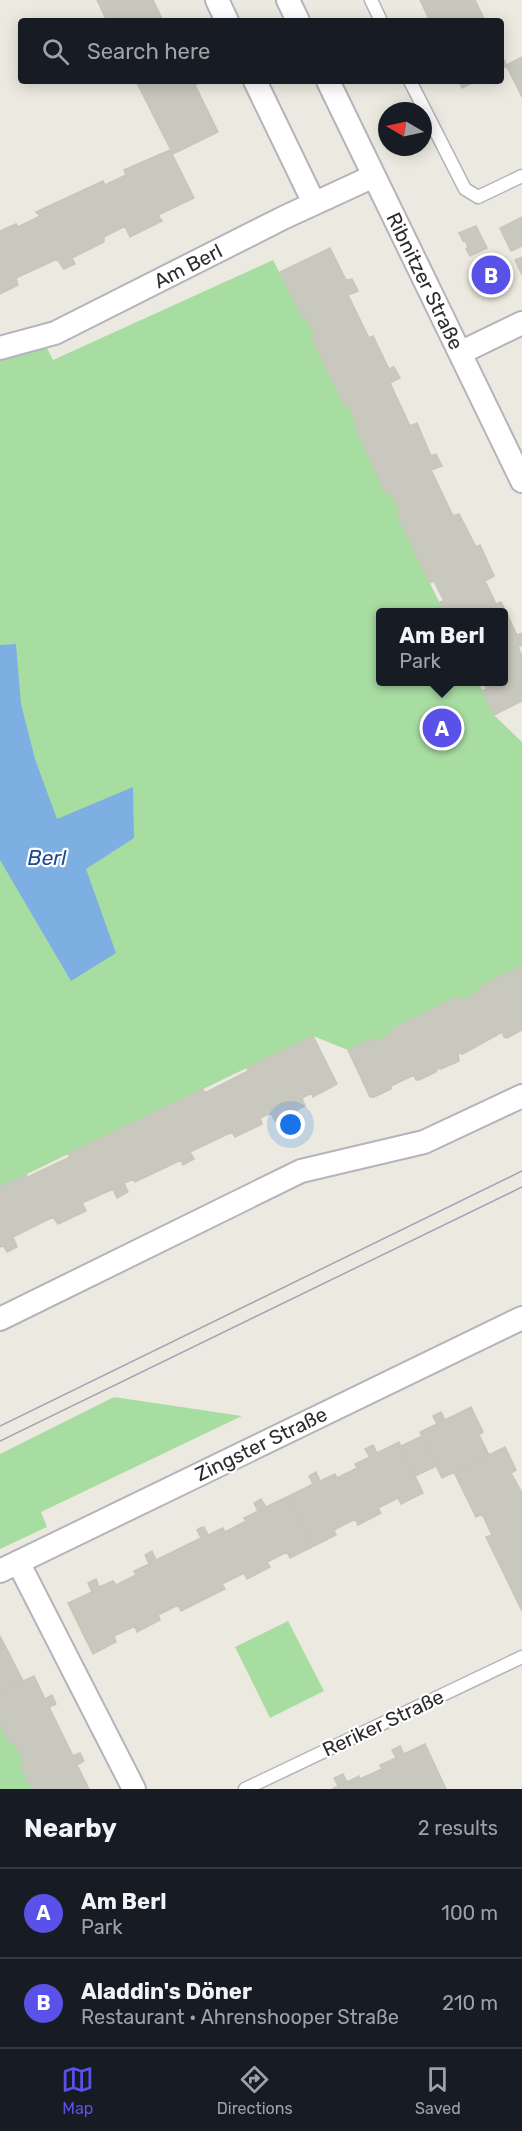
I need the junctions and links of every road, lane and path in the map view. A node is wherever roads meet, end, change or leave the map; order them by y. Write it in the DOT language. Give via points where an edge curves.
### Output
graph roads {
  1 [pos="217,0"];
  2 [pos="288,0"];
  3 [pos="370,0"];
  4 [pos="226,18"];
  5 [pos="297,18"];
  6 [pos="379,18"];
  7 [pos="256,84"];
  8 [pos="329,84"];
  9 [pos="412,84"];
  10 [pos="374,176"];
  11 [pos="522,176"];
  12 [pos="314,203"];
  13 [pos="522,323"];
  14 [pos="0,348"];
  15 [pos="460,353"];
  16 [pos="522,481"];
  17 [pos="522,1096"];
  18 [pos="522,1318"];
  19 [pos="0,1319"];
  20 [pos="9,1566"];
  21 [pos="522,1657"];
  22 [pos="134,1789"];
  23 [pos="244,1789"];
  1 -- 4 [label="street"];
  2 -- 5 [label="street"];
  3 -- 6 [label="lane"];
  7 -- 12 [label="street"];
  8 -- 10 [label="street, Ribnitzer Straße"];
  9 -- 11 [label="lane" via="465,189 478,197"];
  10 -- 12 [label="street, Am Berl"];
  10 -- 15 [label="street, Ribnitzer Straße"];
  12 -- 14 [label="street, Am Berl" via="55,333"];
  13 -- 15 [label="street"];
  15 -- 16 [label="street, Ribnitzer Straße"];
  17 -- 19 [label="street" via="424,1142 301,1171"];
  18 -- 20 [label="street, Zingster Straße"];
  20 -- 22 [label="street"];
  21 -- 23 [label="lane, Reriker Straße"];
}
